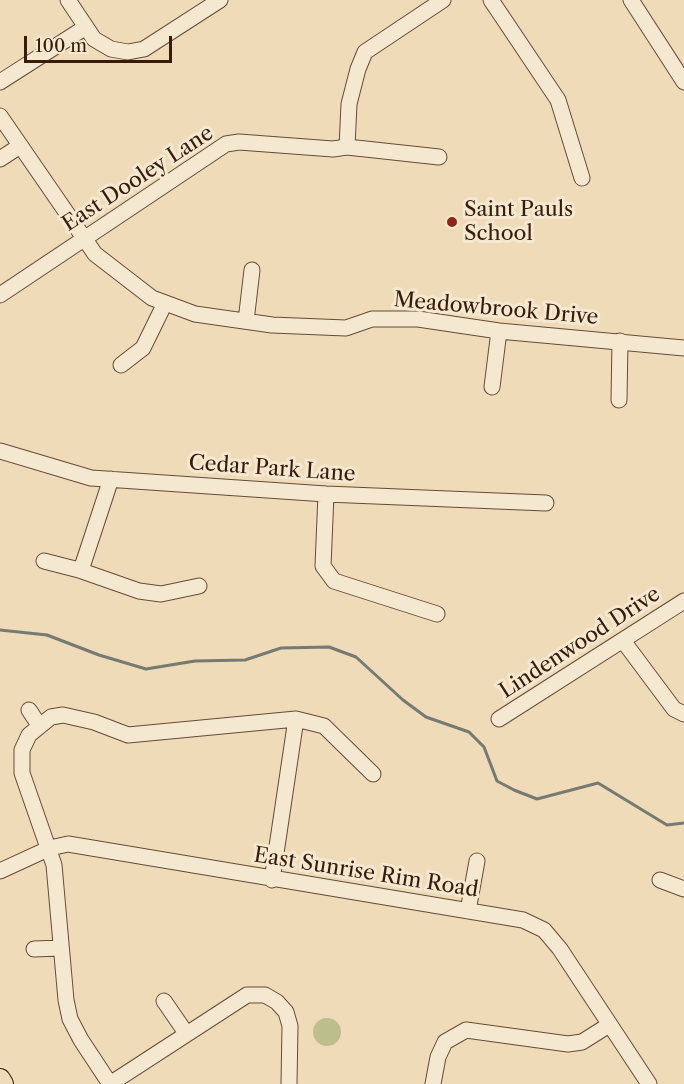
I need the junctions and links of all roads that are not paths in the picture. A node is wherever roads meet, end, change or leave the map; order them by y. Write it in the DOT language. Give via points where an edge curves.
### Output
graph roads {
  1 [pos="68,0"];
  2 [pos="220,0"];
  3 [pos="443,0"];
  4 [pos="491,0"];
  5 [pos="631,0"];
  6 [pos="86,27"];
  7 [pos="0,82"];
  8 [pos="684,82"];
  9 [pos="0,116"];
  10 [pos="20,146"];
  11 [pos="347,147"];
  12 [pos="439,158"];
  13 [pos="0,159"];
  14 [pos="582,178"];
  15 [pos="83,240"];
  16 [pos="252,270"];
  17 [pos="0,295"];
  18 [pos="165,303"];
  19 [pos="246,321"];
  20 [pos="499,331"];
  21 [pos="620,341"];
  22 [pos="684,348"];
  23 [pos="121,365"];
  24 [pos="492,387"];
  25 [pos="619,400"];
  26 [pos="0,451"];
  27 [pos="111,479"];
  28 [pos="326,494"];
  29 [pos="546,503"];
  30 [pos="44,561"];
  31 [pos="79,570"];
  32 [pos="199,585"];
  33 [pos="684,601"];
  34 [pos="437,614"];
  35 [pos="624,642"];
  36 [pos="29,710"];
  37 [pos="684,714"];
  38 [pos="296,719"];
  39 [pos="499,719"];
  40 [pos="39,724"];
  41 [pos="373,774"];
  42 [pos="50,848"];
  43 [pos="477,861"];
  44 [pos="0,871"];
  45 [pos="272,880"];
  46 [pos="660,880"];
  47 [pos="684,889"];
  48 [pos="468,911"];
  49 [pos="60,948"];
  50 [pos="34,949"];
  51 [pos="164,1001"];
  52 [pos="609,1025"];
  53 [pos="186,1033"];
  54 [pos="0,1079"];
  55 [pos="3,1084"];
  56 [pos="110,1084"];
  57 [pos="289,1084"];
  58 [pos="433,1084"];
  59 [pos="649,1084"];
  1 -- 6 [label="street"];
  2 -- 6 [label="street" via="144,49 111,49 94,39"];
  3 -- 11 [label="street" via="365,52 349,104"];
  4 -- 14 [label="street" via="558,100"];
  5 -- 8 [label="street"];
  6 -- 7 [label="street"];
  9 -- 10 [label="street, Meadowbrook Drive"];
  10 -- 13 [label="street"];
  10 -- 15 [label="street, Meadowbrook Drive"];
  11 -- 12 [label="street, East Dooley Lane"];
  11 -- 15 [label="street, East Dooley Lane" via="226,144"];
  15 -- 17 [label="street, East Dooley Lane"];
  15 -- 18 [label="street, Meadowbrook Drive" via="124,279"];
  16 -- 19 [label="street"];
  18 -- 19 [label="street, Meadowbrook Drive" via="195,314"];
  18 -- 23 [label="street" via="143,348"];
  19 -- 20 [label="street, Meadowbrook Drive" via="346,328 372,319 418,319"];
  20 -- 21 [label="street, Meadowbrook Drive"];
  20 -- 24 [label="street"];
  21 -- 22 [label="street, Meadowbrook Drive"];
  21 -- 25 [label="street"];
  26 -- 27 [label="street, Cedar Park Lane" via="91,478"];
  27 -- 28 [label="street, Cedar Park Lane"];
  27 -- 31 [label="street"];
  28 -- 29 [label="street, Cedar Park Lane"];
  28 -- 34 [label="street" via="323,566 334,581"];
  30 -- 31 [label="street"];
  31 -- 32 [label="street" via="139,591 161,594"];
  33 -- 35 [label="street, Lindenwood Drive"];
  35 -- 37 [label="street" via="674,709"];
  35 -- 39 [label="street, Lindenwood Drive"];
  36 -- 40 [label="street"];
  38 -- 40 [label="street" via="149,735 128,735 63,715"];
  38 -- 41 [label="street" via="324,726"];
  38 -- 45 [label="street"];
  40 -- 42 [label="street" via="22,750 22,773"];
  42 -- 44 [label="street, East Sunrise Rim Road"];
  42 -- 45 [label="street, East Sunrise Rim Road" via="68,844"];
  42 -- 49 [label="street"];
  43 -- 48 [label="street"];
  45 -- 48 [label="street, East Sunrise Rim Road"];
  46 -- 47 [label="street"];
  48 -- 52 [label="street, East Sunrise Rim Road" via="523,920 544,930"];
  49 -- 50 [label="street"];
  49 -- 56 [label="street" via="70,1019"];
  51 -- 53 [label="street"];
  52 -- 58 [label="street" via="582,1042 568,1044 466,1030 445,1042"];
  52 -- 59 [label="street, East Sunrise Rim Road"];
  53 -- 56 [label="street"];
  53 -- 57 [label="street" via="247,995 265,995 286,1012 290,1026"];
  54 -- 55 [label="main road"];
}
